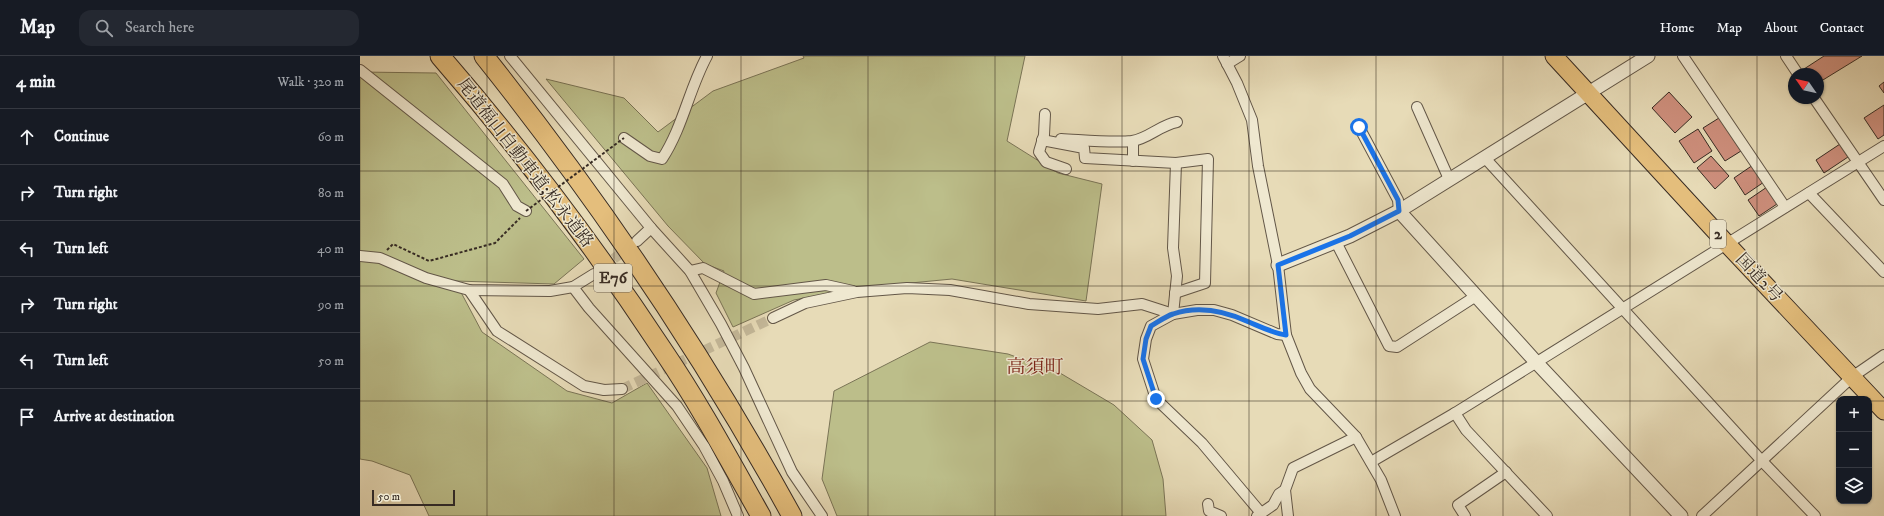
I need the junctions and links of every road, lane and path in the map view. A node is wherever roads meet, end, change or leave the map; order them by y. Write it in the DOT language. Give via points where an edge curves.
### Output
graph roads {
  1 [pos="440,56"];
  2 [pos="484,56"];
  3 [pos="510,56"];
  4 [pos="707,56"];
  5 [pos="1240,56"];
  6 [pos="1554,56"];
  7 [pos="1648,56"];
  8 [pos="1683,56"];
  9 [pos="1786,56"];
  10 [pos="1225,60"];
  11 [pos="1794,68"];
  12 [pos="360,70"];
  13 [pos="1588,92"];
  14 [pos="1818,104"];
  15 [pos="1417,107"];
  16 [pos="1045,114"];
  17 [pos="1177,122"];
  18 [pos="1359,127"];
  19 [pos="624,138"];
  20 [pos="1043,138"];
  21 [pos="1133,141"];
  22 [pos="1884,146"];
  23 [pos="1485,158"];
  24 [pos="1133,161"];
  25 [pos="1858,162"];
  26 [pos="1176,163"];
  27 [pos="1066,169"];
  28 [pos="1449,179"];
  29 [pos="1808,193"];
  30 [pos="1884,200"];
  31 [pos="1785,207"];
  32 [pos="526,211"];
  33 [pos="1399,211"];
  34 [pos="651,228"];
  35 [pos="637,241"];
  36 [pos="1336,242"];
  37 [pos="1727,244"];
  38 [pos="360,256"];
  39 [pos="380,258"];
  40 [pos="1278,265"];
  41 [pos="690,271"];
  42 [pos="1884,272"];
  43 [pos="594,274"];
  44 [pos="573,287"];
  45 [pos="469,290"];
  46 [pos="857,292"];
  47 [pos="1175,293"];
  48 [pos="1476,296"];
  49 [pos="1622,307"];
  50 [pos="1173,314"];
  51 [pos="773,318"];
  52 [pos="1286,335"];
  53 [pos="1884,354"];
  54 [pos="1536,362"];
  55 [pos="1852,377"];
  56 [pos="622,389"];
  57 [pos="1884,411"];
  58 [pos="1455,413"];
  59 [pos="1356,437"];
  60 [pos="1761,460"];
  61 [pos="1371,462"];
  62 [pos="1506,472"];
  63 [pos="1285,490"];
  64 [pos="1208,504"];
  65 [pos="1259,515"];
  66 [pos="738,516"];
  67 [pos="761,516"];
  68 [pos="792,516"];
  69 [pos="822,516"];
  70 [pos="1221,516"];
  71 [pos="1288,516"];
  72 [pos="1395,516"];
  73 [pos="1465,516"];
  74 [pos="1547,516"];
  75 [pos="1681,516"];
  76 [pos="1702,516"];
  77 [pos="1815,516"];
  1 -- 67 [label="highway, 尾道福山自動車道;松永道路 / E76" via="584,236 665,353 728,456"];
  2 -- 68 [label="highway, 尾道福山自動車道;松永道路 / E76" via="548,137 689,340 751,440"];
  3 -- 34 [label="street"];
  4 -- 19 [label="street" via="683,118 662,159 650,156"];
  5 -- 10 [label="street"];
  6 -- 13 [label="highway, 国道2号 / 2"];
  7 -- 13 [label="street"];
  8 -- 31 [label="street"];
  9 -- 11 [label="street"];
  10 -- 40 [label="street" via="1252,120 1258,166"];
  12 -- 32 [label="street" via="503,184 517,206"];
  13 -- 23 [label="street"];
  13 -- 37 [label="highway, 国道2号 / 2"];
  14 -- 25 [label="street"];
  15 -- 28 [label="street"];
  16 -- 20 [label="street"];
  17 -- 21 [label="street" via="1166,124 1151,134"];
  18 -- 33 [label="street" via="1398,200"];
  19 -- 32 [label="path, bridge"];
  20 -- 21 [label="street"];
  20 -- 24 [label="street" via="1084,148 1085,158"];
  20 -- 27 [label="street" via="1039,152 1046,162"];
  21 -- 24 [label="street"];
  22 -- 25 [label="street"];
  23 -- 28 [label="street"];
  23 -- 49 [label="street"];
  24 -- 26 [label="street"];
  25 -- 29 [label="street"];
  25 -- 30 [label="street"];
  26 -- 47 [label="street" via="1173,248 1177,276"];
  26 -- 47 [label="street" via="1208,159 1205,283"];
  28 -- 33 [label="street"];
  29 -- 31 [label="street"];
  29 -- 42 [label="street"];
  31 -- 37 [label="street"];
  32 -- 39 [label="path" via="495,243 429,261 393,244"];
  33 -- 36 [label="street"];
  33 -- 48 [label="street"];
  34 -- 35 [label="street"];
  34 -- 41 [label="street"];
  36 -- 40 [label="street"];
  36 -- 48 [label="street" via="1389,346 1397,347"];
  37 -- 49 [label="street"];
  37 -- 55 [label="highway, 国道2号 / 2"];
  38 -- 39 [label="street"];
  39 -- 45 [label="street" via="426,278"];
  40 -- 52 [label="street"];
  41 -- 46 [label="street" via="703,268 754,294 826,285"];
  41 -- 69 [label="street" via="744,368 792,472"];
  43 -- 44 [label="street"];
  44 -- 45 [label="street" via="550,291"];
  44 -- 66 [label="street" via="677,406 704,446"];
  45 -- 56 [label="street" via="497,331 584,386 604,390"];
  46 -- 50 [label="street" via="907,288 950,290 1029,304 1098,310 1142,304"];
  46 -- 51 [label="street" via="805,303"];
  47 -- 50 [label="street"];
  48 -- 54 [label="street"];
  49 -- 54 [label="street"];
  49 -- 60 [label="street"];
  50 -- 52 [label="street" via="1214,310 1277,334"];
  50 -- 65 [label="street" via="1151,326 1146,339 1143,359 1156,399 1202,443"];
  52 -- 59 [label="street" via="1310,389"];
  53 -- 55 [label="street"];
  54 -- 58 [label="street"];
  54 -- 75 [label="street"];
  55 -- 57 [label="highway, 国道2号 / 2"];
  55 -- 60 [label="street"];
  58 -- 61 [label="street"];
  58 -- 62 [label="street" via="1466,430"];
  59 -- 61 [label="street"];
  59 -- 63 [label="street" via="1293,468"];
  60 -- 76 [label="street"];
  60 -- 77 [label="street"];
  61 -- 72 [label="street"];
  62 -- 73 [label="street" via="1458,505"];
  62 -- 74 [label="street"];
  63 -- 65 [label="street" via="1279,494 1273,505"];
  63 -- 71 [label="street"];
  64 -- 70 [label="street" via="1209,511"];
}
